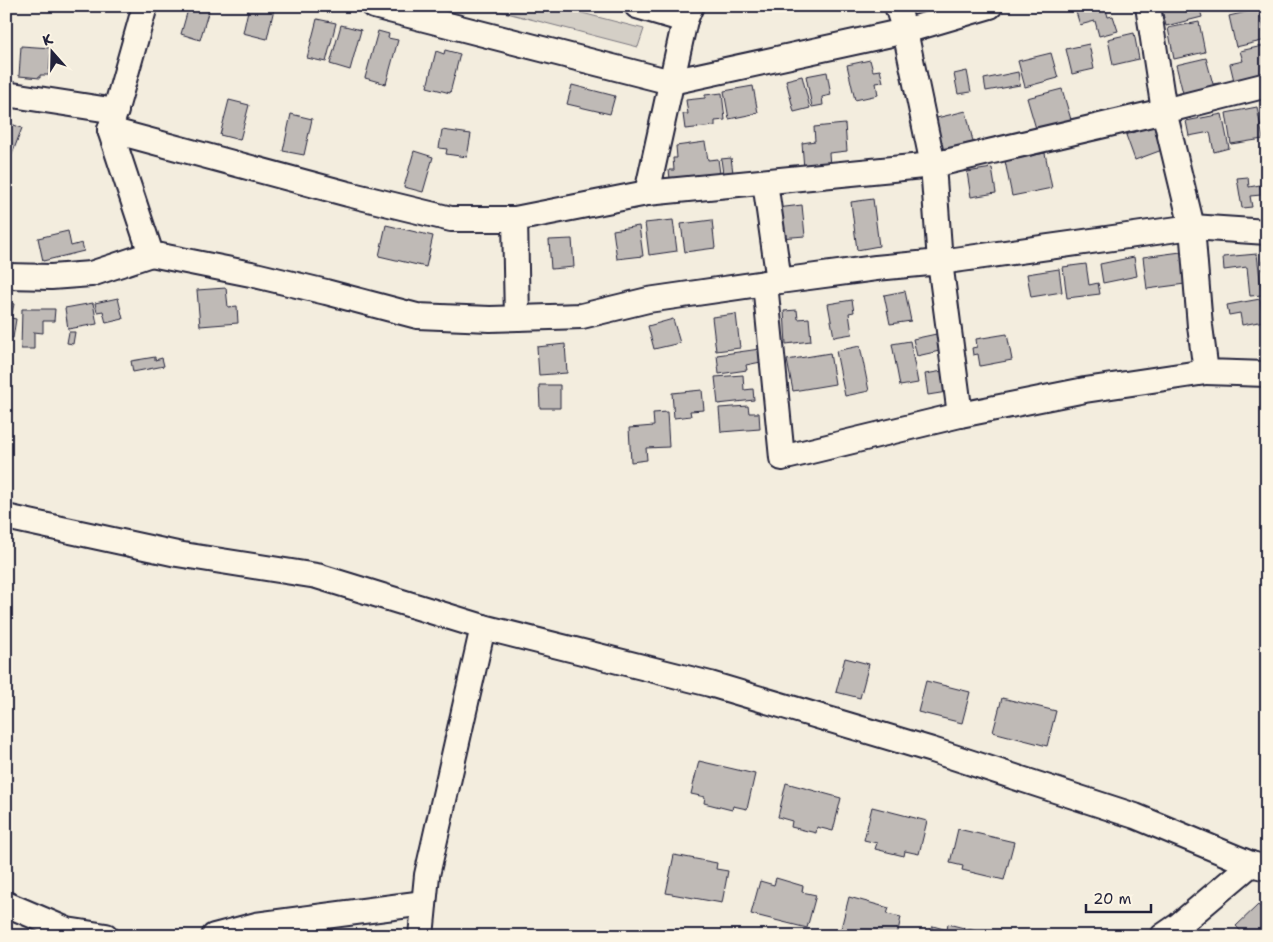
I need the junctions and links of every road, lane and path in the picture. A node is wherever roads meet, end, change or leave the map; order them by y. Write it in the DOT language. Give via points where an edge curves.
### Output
graph roads {
  1 [pos="145,6"];
  2 [pos="374,6"];
  3 [pos="637,6"];
  4 [pos="897,6"];
  5 [pos="990,6"];
  6 [pos="1148,6"];
  7 [pos="688,13"];
  8 [pos="904,31"];
  9 [pos="671,82"];
  10 [pos="1267,85"];
  11 [pos="6,94"];
  12 [pos="1164,111"];
  13 [pos="113,121"];
  14 [pos="933,165"];
  15 [pos="765,182"];
  16 [pos="647,193"];
  17 [pos="515,219"];
  18 [pos="1192,227"];
  19 [pos="1267,232"];
  20 [pos="150,254"];
  21 [pos="940,262"];
  22 [pos="6,276"];
  23 [pos="772,282"];
  24 [pos="517,318"];
  25 [pos="1206,372"];
  26 [pos="1267,374"];
  27 [pos="960,415"];
  28 [pos="6,517"];
  29 [pos="483,627"];
  30 [pos="1259,866"];
  31 [pos="424,903"];
  32 [pos="6,904"];
  33 [pos="106,936"];
  34 [pos="214,936"];
  35 [pos="420,936"];
  36 [pos="1163,936"];
  1 -- 13 [label="street"];
  2 -- 9 [label="street"];
  3 -- 7 [label="street"];
  4 -- 8 [label="street"];
  5 -- 8 [label="street"];
  6 -- 12 [label="street"];
  7 -- 9 [label="street"];
  8 -- 9 [label="street"];
  8 -- 14 [label="street"];
  9 -- 16 [label="street"];
  10 -- 12 [label="street"];
  11 -- 13 [label="street"];
  12 -- 14 [label="street"];
  12 -- 18 [label="street"];
  13 -- 17 [label="street" via="348,194 451,219"];
  13 -- 20 [label="street"];
  14 -- 15 [label="street"];
  14 -- 21 [label="street"];
  15 -- 16 [label="street"];
  15 -- 23 [label="street"];
  16 -- 17 [label="street"];
  17 -- 24 [label="street"];
  18 -- 19 [label="street"];
  18 -- 21 [label="street"];
  18 -- 25 [label="street"];
  20 -- 22 [label="street" via="91,274"];
  20 -- 24 [label="street" via="251,274 417,316"];
  21 -- 23 [label="street"];
  21 -- 27 [label="street"];
  23 -- 24 [label="street" via="648,300 582,316"];
  23 -- 27 [label="street" via="782,458"];
  25 -- 26 [label="street"];
  25 -- 27 [label="street" via="1085,390"];
  28 -- 29 [label="street" via="178,554 317,576"];
  29 -- 30 [label="street" via="710,684 932,750 1135,816"];
  29 -- 31 [label="street" via="427,875"];
  30 -- 36 [label="street"];
  31 -- 34 [label="street" via="256,925"];
  31 -- 35 [label="street"];
  32 -- 33 [label="street" via="67,930"];
}
